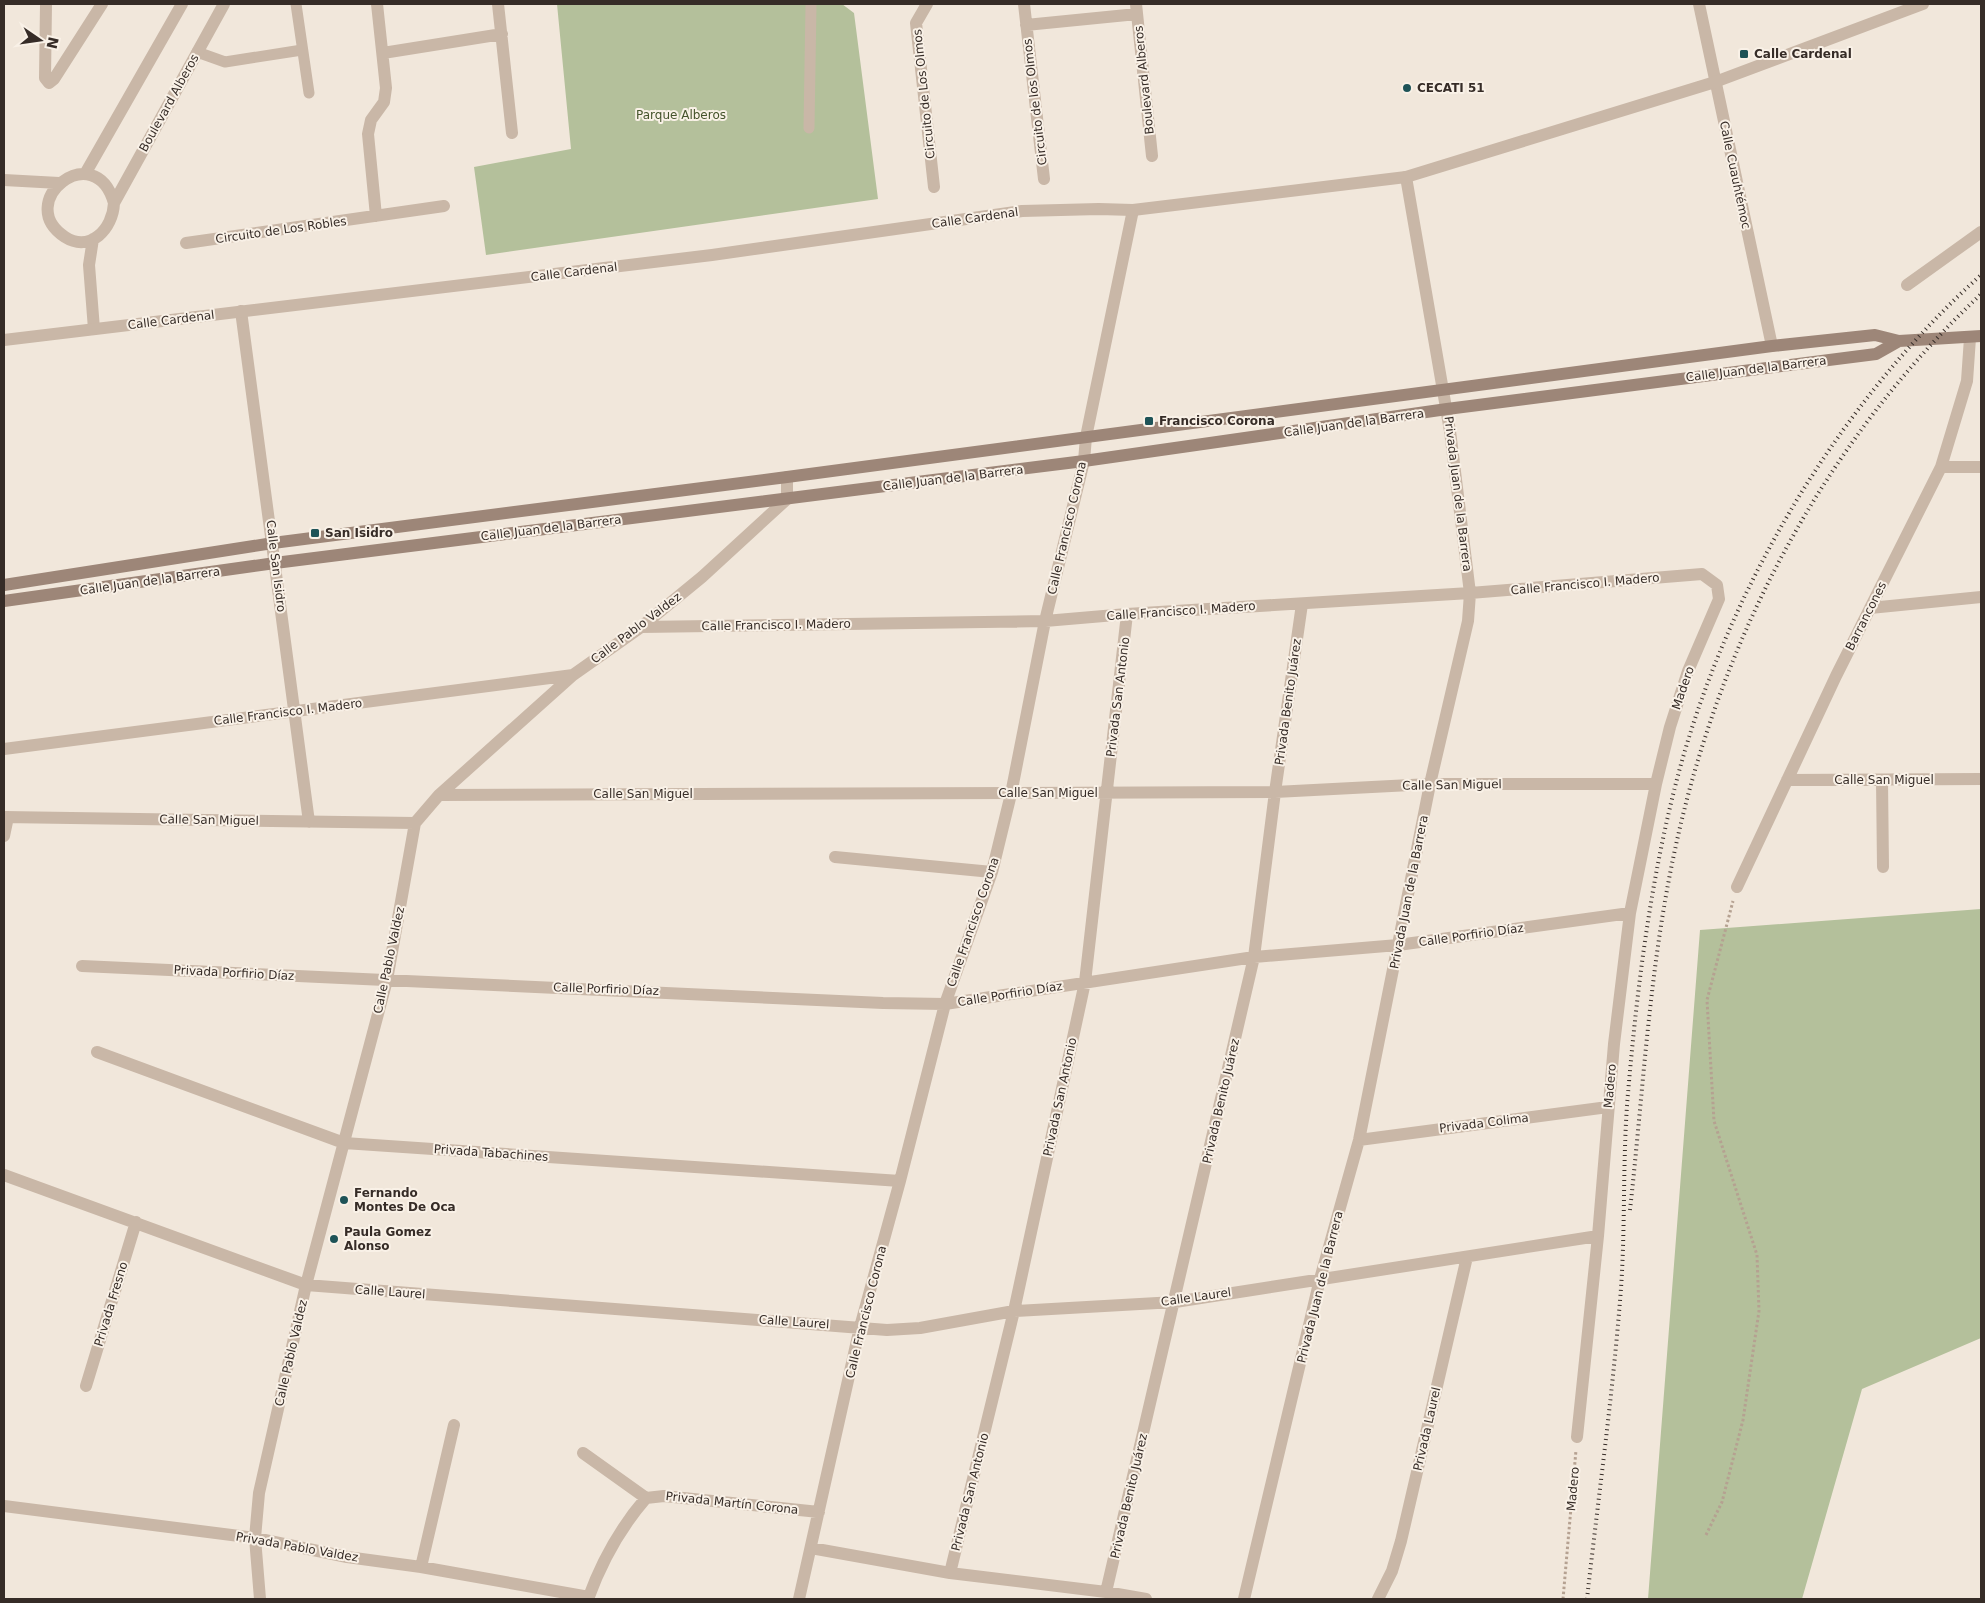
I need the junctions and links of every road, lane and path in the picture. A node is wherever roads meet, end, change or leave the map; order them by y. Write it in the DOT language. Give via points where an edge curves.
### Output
graph roads {
  1 [pos="46,4"];
  2 [pos="102,4"];
  3 [pos="182,4"];
  4 [pos="224,4"];
  5 [pos="296,4"];
  6 [pos="377,4"];
  7 [pos="498,4"];
  8 [pos="811,4"];
  9 [pos="927,4"];
  10 [pos="1024,4"];
  11 [pos="1699,4"];
  12 [pos="1923,4"];
  13 [pos="1136,9"];
  14 [pos="1026,25"];
  15 [pos="502,34"];
  16 [pos="302,50"];
  17 [pos="198,52"];
  18 [pos="383,53"];
  19 [pos="1715,82"];
  20 [pos="309,93"];
  21 [pos="808,128"];
  22 [pos="512,133"];
  23 [pos="1152,156"];
  24 [pos="85,174"];
  25 [pos="1406,177"];
  26 [pos="1044,179"];
  27 [pos="4,180"];
  28 [pos="59,182"];
  29 [pos="934,187"];
  30 [pos="114,203"];
  31 [pos="444,206"];
  32 [pos="1132,210"];
  33 [pos="376,216"];
  34 [pos="1981,232"];
  35 [pos="93,239"];
  36 [pos="186,243"];
  37 [pos="1907,285"];
  38 [pos="241,311"];
  39 [pos="94,329"];
  40 [pos="1976,337"];
  41 [pos="4,340"];
  42 [pos="1899,341"];
  43 [pos="1772,346"];
  44 [pos="1444,391"];
  45 [pos="1447,409"];
  46 [pos="1086,437"];
  47 [pos="1084,461"];
  48 [pos="1941,467"];
  49 [pos="1981,467"];
  50 [pos="786,477"];
  51 [pos="787,499"];
  52 [pos="273,543"];
  53 [pos="275,563"];
  54 [pos="4,585"];
  55 [pos="1717,585"];
  56 [pos="1470,593"];
  57 [pos="1981,597"];
  58 [pos="4,602"];
  59 [pos="1302,604"];
  60 [pos="1870,608"];
  61 [pos="1127,614"];
  62 [pos="1045,621"];
  63 [pos="641,627"];
  64 [pos="573,675"];
  65 [pos="295,712"];
  66 [pos="4,750"];
  67 [pos="1981,779"];
  68 [pos="1787,780"];
  69 [pos="1882,780"];
  70 [pos="1430,784"];
  71 [pos="1656,784"];
  72 [pos="1275,792"];
  73 [pos="1107,793"];
  74 [pos="1011,794"];
  75 [pos="439,795"];
  76 [pos="6,817"];
  77 [pos="308,822"];
  78 [pos="415,823"];
  79 [pos="4,836"];
  80 [pos="835,857"];
  81 [pos="1883,867"];
  82 [pos="992,872"];
  83 [pos="1737,888"];
  84 [pos="1630,913"];
  85 [pos="1398,945"];
  86 [pos="1254,958"];
  87 [pos="82,966"];
  88 [pos="387,980"];
  89 [pos="1085,982"];
  90 [pos="945,1004"];
  91 [pos="97,1052"];
  92 [pos="1608,1107"];
  93 [pos="1359,1140"];
  94 [pos="344,1143"];
  95 [pos="4,1175"];
  96 [pos="900,1181"];
  97 [pos="136,1222"];
  98 [pos="1598,1236"];
  99 [pos="1467,1257"];
  100 [pos="1320,1279"];
  101 [pos="306,1285"];
  102 [pos="1175,1302"];
  103 [pos="1014,1311"];
  104 [pos="860,1327"];
  105 [pos="86,1386"];
  106 [pos="454,1425"];
  107 [pos="1577,1437"];
  108 [pos="583,1453"];
  109 [pos="646,1498"];
  110 [pos="4,1506"];
  111 [pos="819,1512"];
  112 [pos="1706,1535"];
  113 [pos="255,1538"];
  114 [pos="812,1548"];
  115 [pos="421,1567"];
  116 [pos="950,1573"];
  117 [pos="1106,1592"];
  118 [pos="589,1598"];
  119 [pos="260,1599"];
  120 [pos="800,1599"];
  121 [pos="1146,1599"];
  122 [pos="1244,1599"];
  123 [pos="1378,1599"];
  124 [pos="1563,1599"];
  1 -- 2 [label="street" via="45,78 48,83 54,79"];
  3 -- 24 [label="street"];
  4 -- 17 [label="street, Boulevard Alberos"];
  5 -- 16 [label="lane"];
  6 -- 18 [label="street"];
  7 -- 15 [label="street"];
  8 -- 21 [label="lane"];
  9 -- 29 [label="street, Circuito de Los Olmos" via="916,23"];
  10 -- 14 [label="street, Circuito de los Olmos"];
  11 -- 19 [label="street, Calle Cuauhtémoc"];
  12 -- 19 [label="street, Calle Cardenal"];
  13 -- 14 [label="street, Circuito de los Olmos"];
  13 -- 23 [label="street, Boulevard Alberos"];
  14 -- 26 [label="street, Circuito de los Olmos"];
  15 -- 18 [label="street"];
  15 -- 22 [label="street"];
  16 -- 17 [label="lane" via="225,62"];
  16 -- 20 [label="lane"];
  17 -- 30 [label="street, Boulevard Alberos"];
  18 -- 33 [label="street" via="384,102 371,120 368,134"];
  19 -- 25 [label="street, Calle Cardenal"];
  19 -- 43 [label="street, Calle Cuauhtémoc"];
  24 -- 28 [label="street"];
  24 -- 30 [label="street" via="104,184"];
  25 -- 32 [label="street, Calle Cardenal"];
  25 -- 44 [label="street, Privada Juan de la Barrera"];
  27 -- 28 [label="street"];
  28 -- 35 [label="street" via="51,193 48,206 53,225 67,238"];
  30 -- 35 [label="street" via="110,225"];
  31 -- 33 [label="street, Circuito de Los Robles"];
  32 -- 38 [label="street, Calle Cardenal" via="1022,212 702,256"];
  32 -- 46 [label="street, Calle Francisco Corona"];
  33 -- 36 [label="street, Circuito de Los Robles"];
  34 -- 37 [label="street"];
  35 -- 39 [label="street" via="88,265"];
  38 -- 39 [label="street, Calle Cardenal"];
  38 -- 52 [label="street, Calle San Isidro"];
  39 -- 41 [label="street, Calle Cardenal"];
  40 -- 42 [label="main road, Calle Juan de la Barrera"];
  40 -- 48 [label="street, Barrancones" via="1967,381"];
  42 -- 43 [label="main road, Calle Juan de la Barrera" via="1875,335"];
  42 -- 45 [label="main road, Calle Juan de la Barrera" via="1876,354"];
  43 -- 44 [label="main road, Calle Juan de la Barrera"];
  44 -- 45 [label="street, Privada Juan de la Barrera"];
  44 -- 46 [label="main road, Calle Juan de la Barrera"];
  45 -- 47 [label="main road, Calle Juan de la Barrera"];
  45 -- 56 [label="street, Privada Juan de la Barrera"];
  46 -- 47 [label="street, Calle Francisco Corona"];
  46 -- 50 [label="main road, Calle Juan de la Barrera"];
  47 -- 51 [label="main road, Calle Juan de la Barrera"];
  47 -- 62 [label="street, Calle Francisco Corona"];
  48 -- 49 [label="street"];
  48 -- 60 [label="street, Barrancones"];
  50 -- 51 [label="street"];
  50 -- 52 [label="main road, Calle Juan de la Barrera"];
  51 -- 53 [label="main road, Calle Juan de la Barrera"];
  51 -- 63 [label="street, Calle Pablo Valdez" via="702,577"];
  52 -- 53 [label="street, Calle San Isidro"];
  52 -- 54 [label="main road, Calle Juan de la Barrera"];
  53 -- 58 [label="main road, Calle Juan de la Barrera"];
  53 -- 65 [label="street, Calle San Isidro"];
  55 -- 56 [label="street, Calle Francisco I. Madero" via="1702,574"];
  55 -- 71 [label="street, Madero" via="1719,599 1688,671"];
  56 -- 59 [label="street, Calle Francisco I. Madero"];
  56 -- 70 [label="street, Privada Juan de la Barrera" via="1466,633"];
  57 -- 60 [label="street"];
  59 -- 61 [label="street, Calle Francisco I. Madero"];
  59 -- 72 [label="street, Privada Benito Juárez"];
  60 -- 68 [label="street, Barrancones"];
  61 -- 62 [label="street, Calle Francisco I. Madero"];
  61 -- 73 [label="street, Privada San Antonio"];
  62 -- 63 [label="street, Calle Francisco I. Madero"];
  62 -- 74 [label="street, Calle Francisco Corona"];
  63 -- 64 [label="street, Calle Pablo Valdez"];
  64 -- 65 [label="street, Calle Francisco I. Madero"];
  64 -- 75 [label="street, Calle Pablo Valdez"];
  65 -- 66 [label="street, Calle Francisco I. Madero"];
  65 -- 77 [label="street, Calle San Isidro"];
  67 -- 69 [label="street, Calle San Miguel"];
  68 -- 69 [label="street, Calle San Miguel"];
  68 -- 83 [label="street, Barrancones"];
  69 -- 81 [label="street"];
  70 -- 71 [label="street, Calle San Miguel"];
  70 -- 72 [label="street, Calle San Miguel"];
  70 -- 85 [label="street, Privada Juan de la Barrera"];
  71 -- 84 [label="street, Madero"];
  72 -- 73 [label="street, Calle San Miguel"];
  72 -- 86 [label="street, Privada Benito Juárez"];
  73 -- 74 [label="street, Calle San Miguel"];
  73 -- 89 [label="street, Privada San Antonio"];
  74 -- 75 [label="street, Calle San Miguel"];
  74 -- 82 [label="street, Calle Francisco Corona"];
  75 -- 78 [label="street, Calle Pablo Valdez"];
  76 -- 77 [label="street, Calle San Miguel"];
  76 -- 79 [label="street"];
  77 -- 78 [label="street, Calle San Miguel"];
  78 -- 88 [label="street, Calle Pablo Valdez"];
  80 -- 82 [label="street"];
  82 -- 90 [label="street, Calle Francisco Corona"];
  83 -- 112 [label="path" via="1707,1000 1714,1121 1757,1255 1759,1311 1743,1420 1722,1502"];
  84 -- 85 [label="street, Calle Porfirio Díaz"];
  84 -- 92 [label="street, Madero"];
  85 -- 86 [label="street, Calle Porfirio Díaz"];
  85 -- 93 [label="street, Privada Juan de la Barrera"];
  86 -- 89 [label="street, Calle Porfirio Díaz"];
  86 -- 102 [label="street, Privada Benito Juárez"];
  87 -- 88 [label="street, Privada Porfirio Díaz"];
  88 -- 90 [label="street, Calle Porfirio Díaz"];
  88 -- 94 [label="street, Calle Pablo Valdez"];
  89 -- 90 [label="street, Calle Porfirio Díaz"];
  89 -- 103 [label="street, Privada San Antonio"];
  90 -- 96 [label="street, Calle Francisco Corona"];
  91 -- 94 [label="street, Privada Tabachines"];
  92 -- 93 [label="street, Privada Colima"];
  92 -- 98 [label="street, Madero"];
  93 -- 100 [label="street, Privada Juan de la Barrera"];
  94 -- 96 [label="street, Privada Tabachines"];
  94 -- 101 [label="street, Calle Pablo Valdez"];
  95 -- 97 [label="street, Calle Laurel"];
  96 -- 104 [label="street, Calle Francisco Corona"];
  97 -- 101 [label="street, Calle Laurel"];
  97 -- 105 [label="street, Privada Fresno"];
  98 -- 99 [label="street, Calle Laurel"];
  98 -- 107 [label="street, Madero"];
  99 -- 100 [label="street, Calle Laurel"];
  99 -- 123 [label="street, Privada Laurel" via="1401,1541 1392,1571"];
  100 -- 102 [label="street, Calle Laurel"];
  100 -- 122 [label="street, Privada Juan de la Barrera"];
  101 -- 104 [label="street, Calle Laurel"];
  101 -- 113 [label="street, Calle Pablo Valdez" via="259,1493"];
  102 -- 103 [label="street, Calle Laurel"];
  102 -- 117 [label="street, Privada Benito Juárez"];
  103 -- 104 [label="street, Calle Laurel" via="920,1328 887,1330"];
  103 -- 116 [label="street, Privada San Antonio"];
  104 -- 111 [label="street, Calle Francisco Corona"];
  106 -- 115 [label="street"];
  107 -- 124 [label="path, Madero"];
  108 -- 109 [label="street"];
  109 -- 111 [label="street, Privada Martín Corona" via="664,1496"];
  109 -- 118 [label="street" via="630,1517"];
  110 -- 113 [label="street, Privada Pablo Valdez"];
  111 -- 114 [label="street, Calle Francisco Corona"];
  113 -- 115 [label="street, Privada Pablo Valdez" via="347,1557"];
  113 -- 119 [label="street, Calle Pablo Valdez"];
  114 -- 116 [label="street"];
  114 -- 120 [label="street, Calle Francisco Corona"];
  115 -- 118 [label="street, Privada Pablo Valdez"];
  116 -- 117 [label="street"];
  117 -- 121 [label="street"];
}
